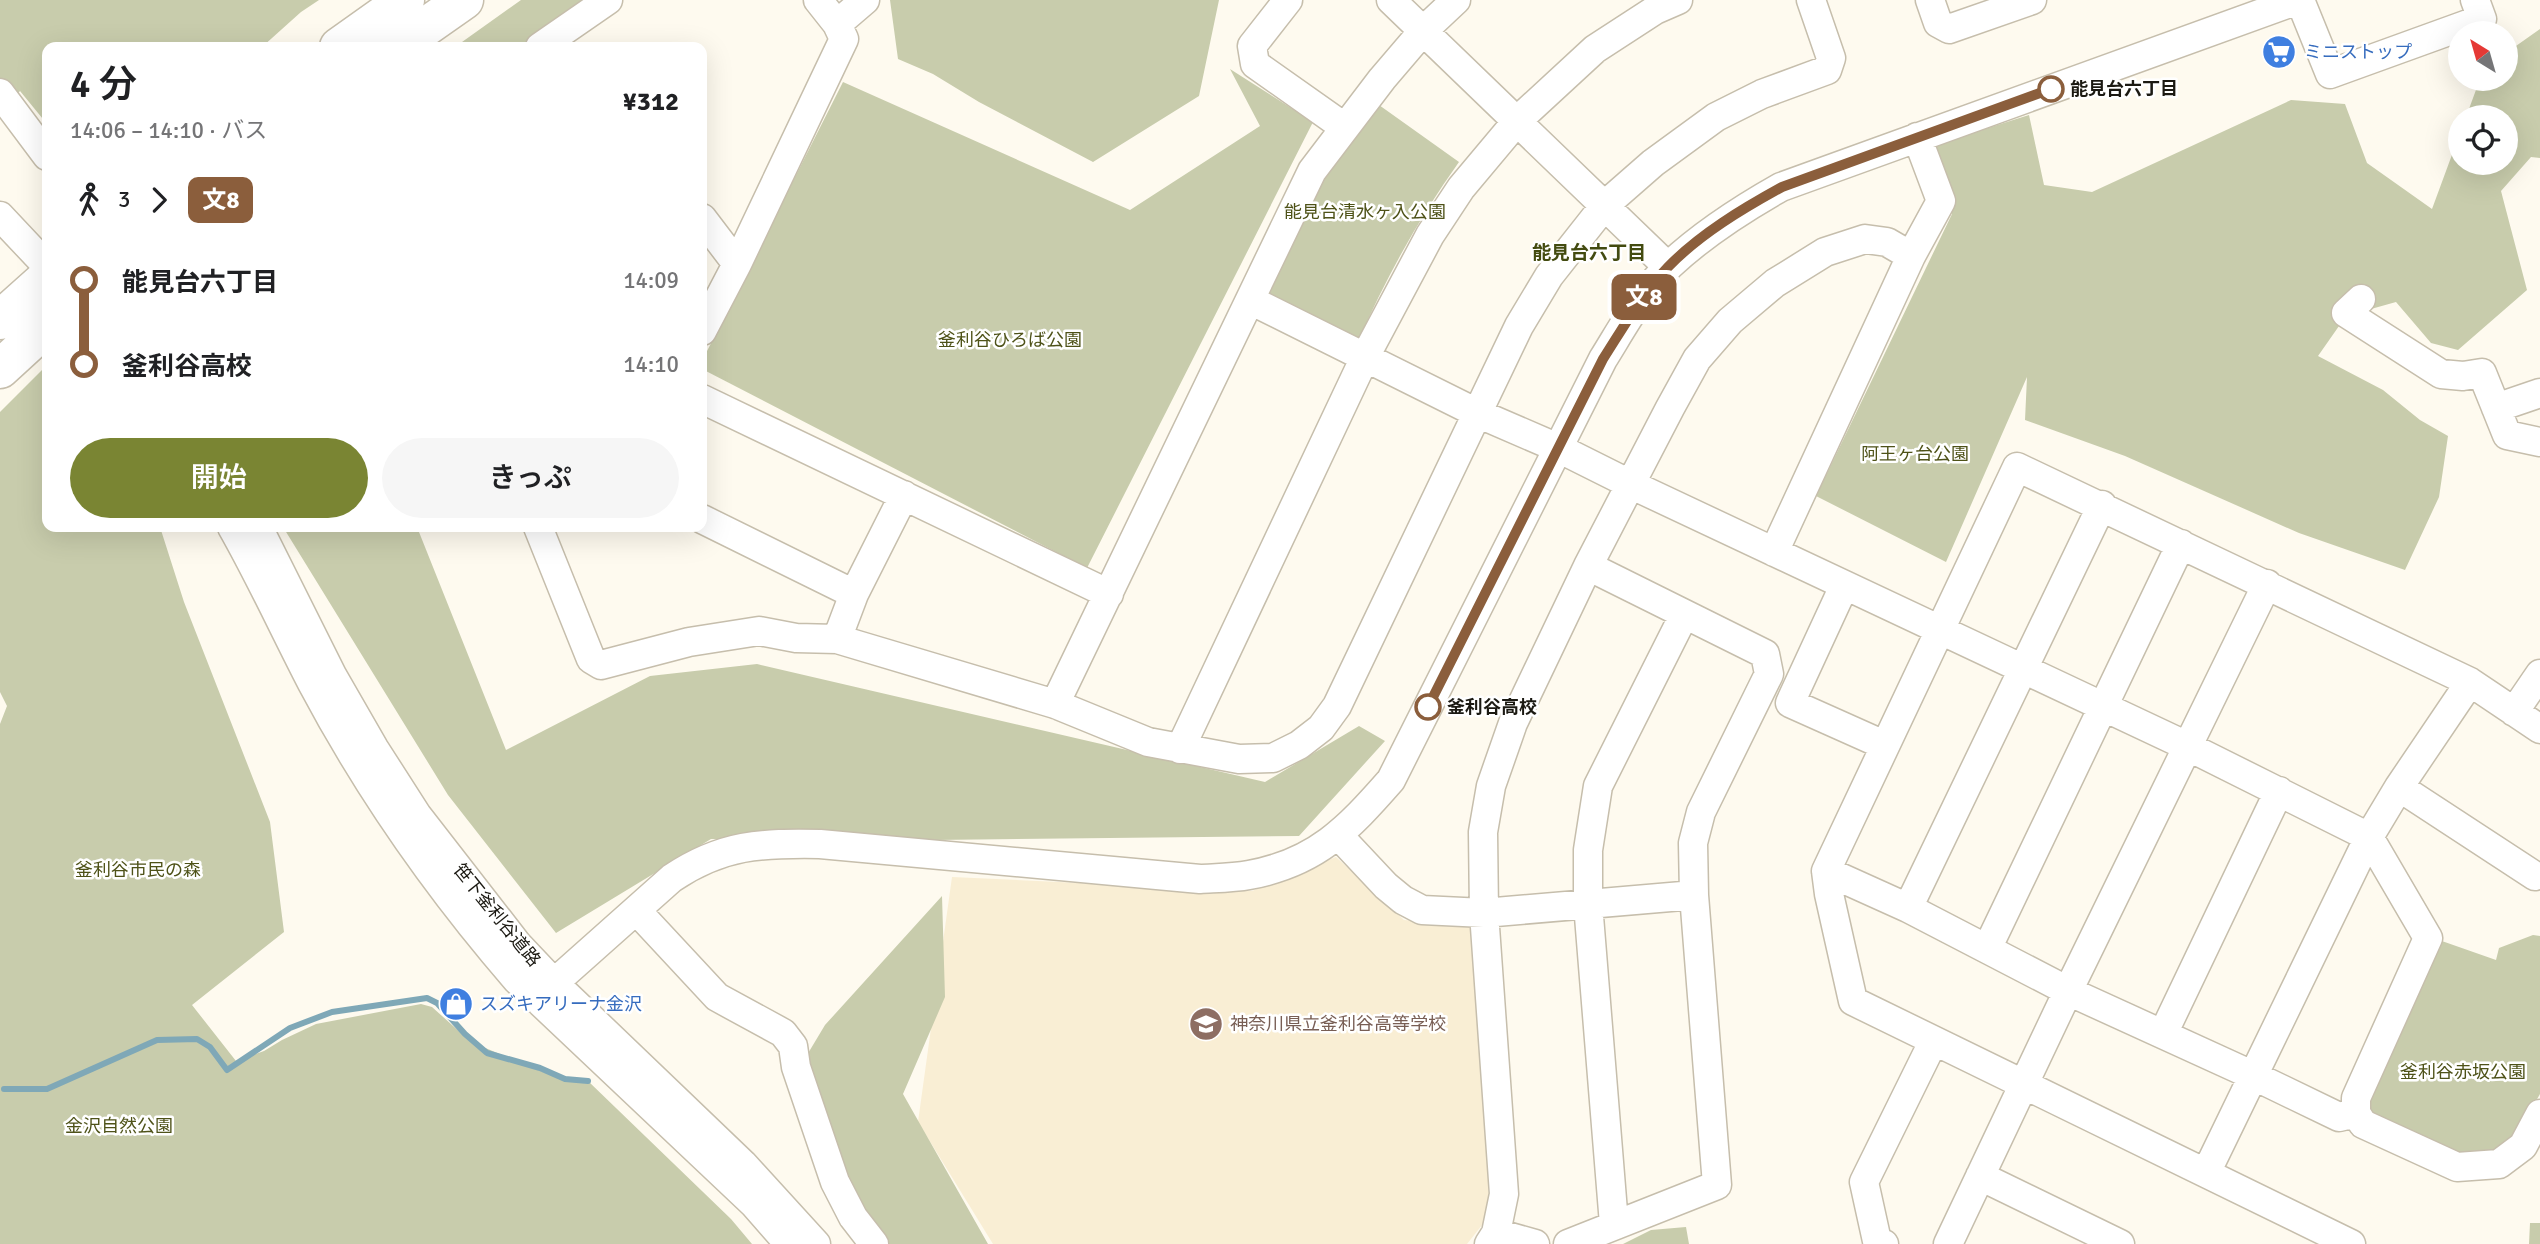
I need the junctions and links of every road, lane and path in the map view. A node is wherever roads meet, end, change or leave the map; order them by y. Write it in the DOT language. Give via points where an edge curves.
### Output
graph roads {
  1 [pos="405,0"];
  2 [pos="464,0"];
  3 [pos="608,0"];
  4 [pos="818,0"];
  5 [pos="865,0"];
  6 [pos="1288,0"];
  7 [pos="1391,0"];
  8 [pos="1456,0"];
  9 [pos="1678,0"];
  10 [pos="1811,0"];
  11 [pos="1930,0"];
  12 [pos="2032,0"];
  13 [pos="2299,0"];
  14 [pos="2475,0"];
  15 [pos="2227,12"];
  16 [pos="837,24"];
  17 [pos="1423,32"];
  18 [pos="346,42"];
  19 [pos="404,42"];
  20 [pos="558,42"];
  21 [pos="0,93"];
  22 [pos="1518,120"];
  23 [pos="1344,127"];
  24 [pos="1917,137"];
  25 [pos="42,149"];
  26 [pos="1605,205"];
  27 [pos="0,216"];
  28 [pos="707,225"];
  29 [pos="1911,256"];
  30 [pos="42,261"];
  31 [pos="737,264"];
  32 [pos="1668,267"];
  33 [pos="42,282"];
  34 [pos="2361,299"];
  35 [pos="1250,300"];
  36 [pos="0,320"];
  37 [pos="707,321"];
  38 [pos="42,331"];
  39 [pos="1365,357"];
  40 [pos="0,369"];
  41 [pos="2540,393"];
  42 [pos="707,401"];
  43 [pos="2496,408"];
  44 [pos="1477,413"];
  45 [pos="2540,442"];
  46 [pos="1558,448"];
  47 [pos="1630,484"];
  48 [pos="904,495"];
  49 [pos="2102,505"];
  50 [pos="707,521"];
  51 [pos="235,532"];
  52 [pos="260,532"];
  53 [pos="540,532"];
  54 [pos="2181,544"];
  55 [pos="1774,552"];
  56 [pos="1588,566"];
  57 [pos="2266,584"];
  58 [pos="1844,586"];
  59 [pos="854,594"];
  60 [pos="1109,594"];
  61 [pos="1684,615"];
  62 [pos="1940,631"];
  63 [pos="837,639"];
  64 [pos="2024,669"];
  65 [pos="2540,674"];
  66 [pos="2470,682"];
  67 [pos="1055,704"];
  68 [pos="2103,708"];
  69 [pos="2514,712"];
  70 [pos="2540,730"];
  71 [pos="1884,745"];
  72 [pos="2187,746"];
  73 [pos="1180,749"];
  74 [pos="2399,787"];
  75 [pos="2279,791"];
  76 [pos="1339,836"];
  77 [pos="2369,837"];
  78 [pos="1826,871"];
  79 [pos="2535,876"];
  80 [pos="1694,895"];
  81 [pos="1588,904"];
  82 [pos="1908,908"];
  83 [pos="636,910"];
  84 [pos="1484,913"];
  85 [pos="1987,949"];
  86 [pos="2068,990"];
  87 [pos="545,991"];
  88 [pos="2163,1034"];
  89 [pos="1933,1042"];
  90 [pos="2252,1074"];
  91 [pos="2024,1085"];
  92 [pos="2356,1113"];
  93 [pos="2540,1114"];
  94 [pos="2206,1173"];
  95 [pos="1980,1176"];
  96 [pos="1614,1224"];
  97 [pos="1493,1238"];
  98 [pos="789,1244"];
  99 [pos="816,1244"];
  100 [pos="874,1244"];
  101 [pos="1535,1244"];
  102 [pos="1568,1244"];
  103 [pos="1884,1244"];
  104 [pos="1948,1244"];
  105 [pos="2120,1244"];
  106 [pos="2351,1244"];
  1 -- 18 [label="highway"];
  2 -- 19 [label="highway"];
  3 -- 20 [label="street"];
  4 -- 16 [label="street"];
  5 -- 16 [label="street"];
  6 -- 23 [label="street" via="1252,46 1255,64"];
  7 -- 17 [label="street"];
  8 -- 17 [label="street"];
  9 -- 22 [label="street" via="1595,50"];
  10 -- 26 [label="street" via="1831,58 1827,70 1716,117"];
  11 -- 12 [label="street" via="1938,23 1949,29"];
  13 -- 14 [label="street" via="2330,74 2482,19"];
  13 -- 15 [label="street"];
  15 -- 24 [label="street"];
  16 -- 31 [label="street" via="844,39"];
  17 -- 22 [label="street"];
  17 -- 23 [label="street"];
  21 -- 25 [label="street"];
  22 -- 26 [label="street"];
  22 -- 39 [label="street" via="1461,188 1430,235"];
  23 -- 35 [label="street" via="1312,171"];
  24 -- 29 [label="street" via="1941,201"];
  24 -- 32 [label="street" via="1782,187 1743,209"];
  26 -- 32 [label="street"];
  26 -- 44 [label="street" via="1549,276"];
  27 -- 30 [label="street"];
  28 -- 31 [label="street"];
  29 -- 47 [label="street" via="1887,242 1865,239 1825,252 1775,283 1730,321 1698,359"];
  29 -- 55 [label="street"];
  31 -- 37 [label="street"];
  32 -- 46 [label="street" via="1603,359"];
  33 -- 36 [label="highway"];
  34 -- 43 [label="street" via="2346,313 2441,374 2482,373"];
  35 -- 39 [label="street"];
  35 -- 60 [label="street"];
  38 -- 40 [label="highway"];
  39 -- 44 [label="street"];
  39 -- 73 [label="street"];
  41 -- 43 [label="street"];
  42 -- 48 [label="street"];
  43 -- 45 [label="street" via="2507,435"];
  44 -- 46 [label="street"];
  44 -- 73 [label="street" via="1337,706 1321,728 1273,758 1239,759"];
  46 -- 47 [label="street"];
  46 -- 76 [label="street" via="1391,780"];
  47 -- 55 [label="street"];
  47 -- 56 [label="street"];
  48 -- 59 [label="street"];
  48 -- 60 [label="street"];
  49 -- 54 [label="street"];
  49 -- 62 [label="street" via="2017,467"];
  49 -- 64 [label="street"];
  50 -- 59 [label="street"];
  51 -- 87 [label="street, 笹下釜利谷道路" via="312,684 400,827 487,946"];
  52 -- 87 [label="street, 笹下釜利谷道路" via="374,748 417,815 519,945"];
  53 -- 63 [label="street" via="591,659 601,665 689,642 759,631"];
  54 -- 57 [label="street"];
  54 -- 68 [label="street"];
  55 -- 58 [label="street"];
  56 -- 61 [label="street"];
  56 -- 84 [label="street" via="1513,723 1491,786 1483,832"];
  57 -- 66 [label="street"];
  57 -- 72 [label="street"];
  58 -- 62 [label="street"];
  58 -- 71 [label="street" via="1790,703"];
  59 -- 63 [label="street"];
  60 -- 67 [label="street"];
  61 -- 80 [label="street" via="1765,654 1769,674 1701,812 1693,843"];
  61 -- 81 [label="street" via="1598,786 1588,850"];
  62 -- 64 [label="street"];
  62 -- 71 [label="street"];
  63 -- 67 [label="street"];
  64 -- 68 [label="street"];
  64 -- 82 [label="street"];
  65 -- 69 [label="street"];
  66 -- 69 [label="street"];
  66 -- 74 [label="street"];
  67 -- 73 [label="street" via="1148,742"];
  68 -- 72 [label="street"];
  68 -- 85 [label="street"];
  69 -- 70 [label="street"];
  71 -- 78 [label="street"];
  72 -- 75 [label="street"];
  72 -- 86 [label="street"];
  74 -- 77 [label="street"];
  74 -- 79 [label="street"];
  75 -- 77 [label="street"];
  75 -- 88 [label="street"];
  76 -- 83 [label="street" via="1277,869 1200,879 772,843 725,851 693,864"];
  76 -- 84 [label="street" via="1386,886 1422,911"];
  77 -- 90 [label="street"];
  77 -- 92 [label="street" via="2428,938 2356,1098"];
  78 -- 82 [label="street"];
  78 -- 89 [label="street" via="1853,1001"];
  80 -- 81 [label="street"];
  80 -- 96 [label="street" via="1717,1185"];
  81 -- 84 [label="street"];
  81 -- 96 [label="street"];
  82 -- 85 [label="street"];
  83 -- 87 [label="street"];
  83 -- 100 [label="street" via="717,997 783,1033 793,1046 835,1182"];
  84 -- 97 [label="street" via="1504,1194"];
  85 -- 86 [label="street"];
  86 -- 88 [label="street"];
  86 -- 91 [label="street"];
  87 -- 98 [label="street, 笹下釜利谷道路"];
  87 -- 99 [label="street, 笹下釜利谷道路" via="743,1164"];
  88 -- 90 [label="street"];
  89 -- 91 [label="street"];
  89 -- 103 [label="street" via="1864,1182 1877,1241"];
  90 -- 92 [label="street" via="2339,1117"];
  90 -- 94 [label="street"];
  91 -- 94 [label="street"];
  91 -- 95 [label="street"];
  92 -- 93 [label="street" via="2363,1124 2381,1134 2457,1167 2499,1164 2523,1146"];
  94 -- 106 [label="street"];
  95 -- 104 [label="street"];
  95 -- 105 [label="street"];
  96 -- 102 [label="street"];
  97 -- 101 [label="street"];
}
